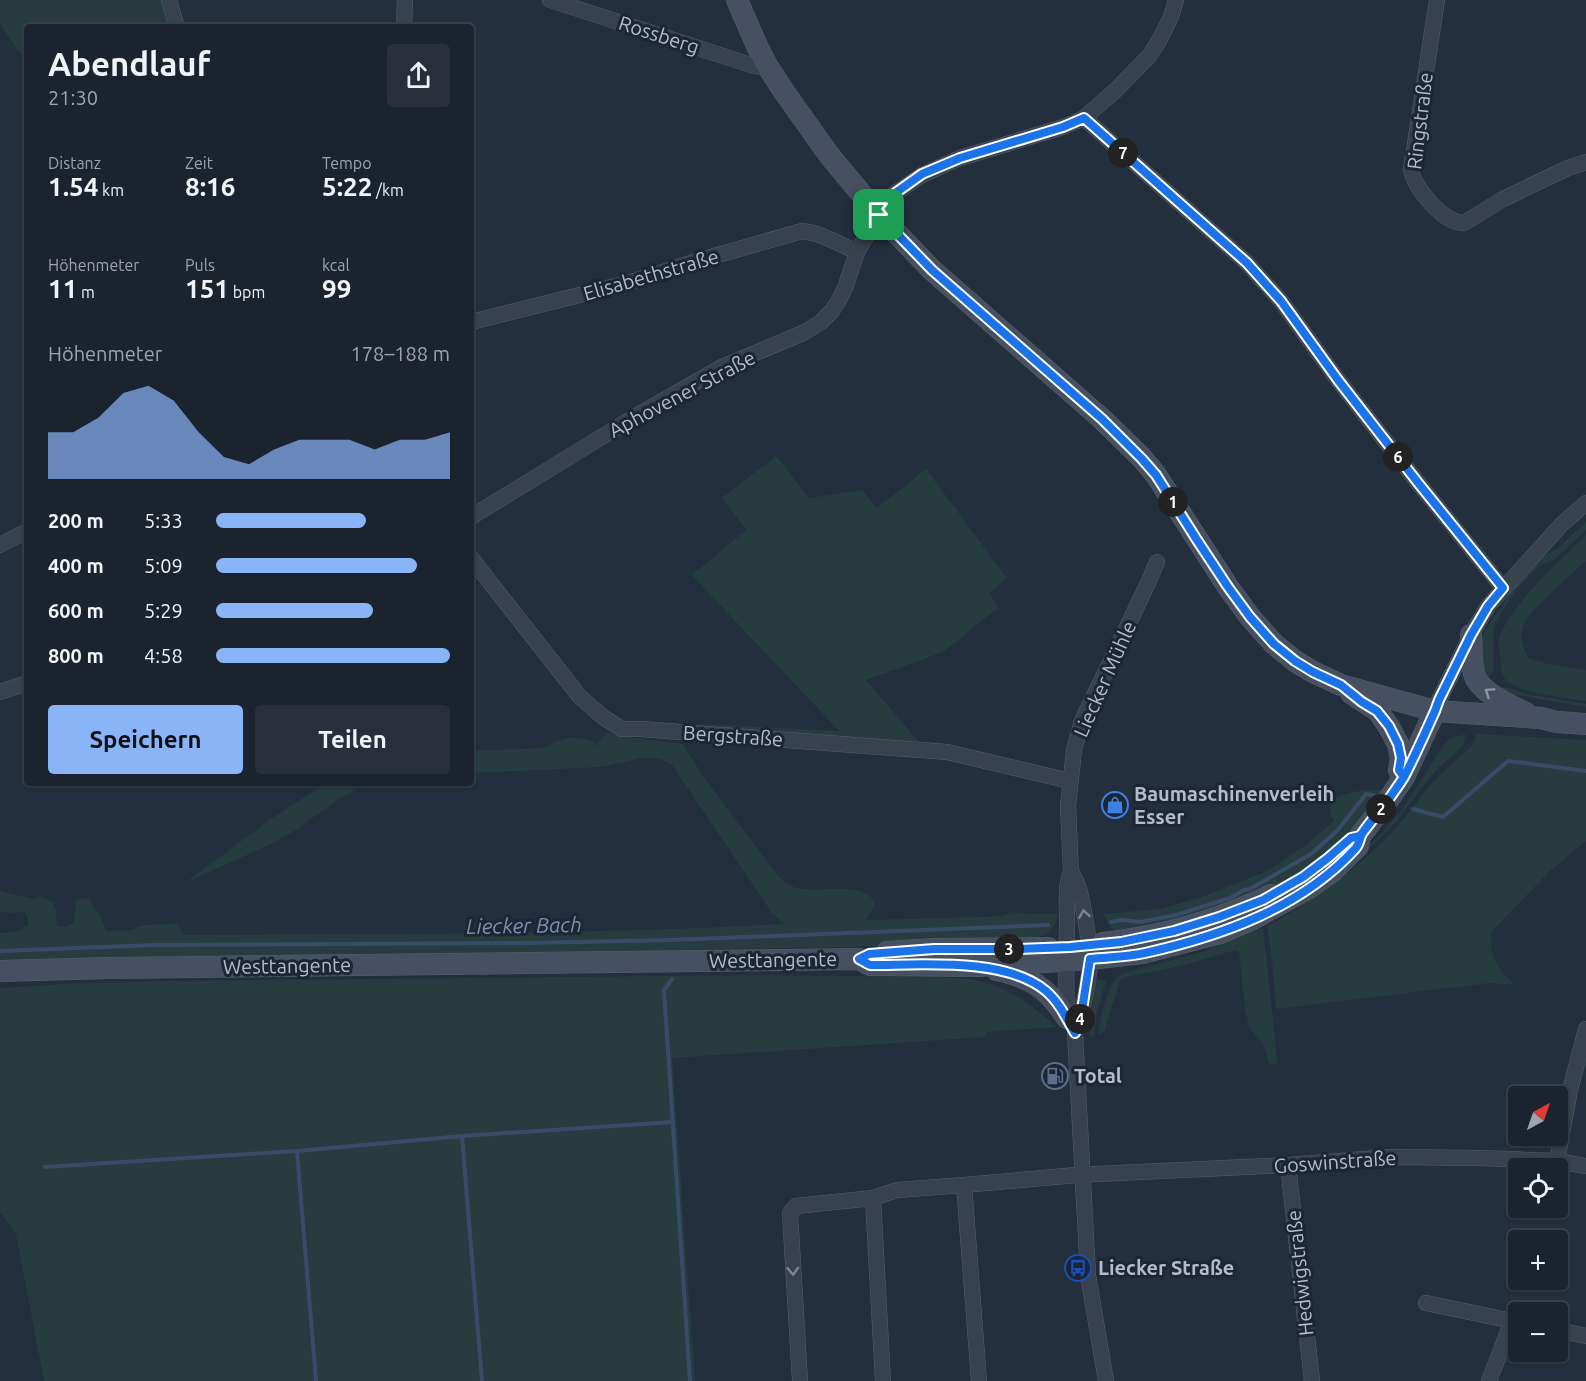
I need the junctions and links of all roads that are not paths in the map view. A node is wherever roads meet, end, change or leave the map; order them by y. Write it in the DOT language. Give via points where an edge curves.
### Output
graph roads {
  1 [pos="169,0"];
  2 [pos="405,0"];
  3 [pos="550,0"];
  4 [pos="737,0"];
  5 [pos="1176,0"];
  6 [pos="1437,0"];
  7 [pos="176,24"];
  8 [pos="404,24"];
  9 [pos="768,67"];
  10 [pos="1084,118"];
  11 [pos="1586,162"];
  12 [pos="879,215"];
  13 [pos="858,252"];
  14 [pos="474,321"];
  15 [pos="1586,503"];
  16 [pos="474,515"];
  17 [pos="24,533"];
  18 [pos="0,545"];
  19 [pos="474,562"];
  20 [pos="1156,562"];
  21 [pos="1503,588"];
  22 [pos="1471,635"];
  23 [pos="24,684"];
  24 [pos="1341,685"];
  25 [pos="0,691"];
  26 [pos="1435,711"];
  27 [pos="1540,718"];
  28 [pos="1586,724"];
  29 [pos="1404,777"];
  30 [pos="1070,781"];
  31 [pos="1071,872"];
  32 [pos="1089,952"];
  33 [pos="1065,954"];
  34 [pos="859,959"];
  35 [pos="979,966"];
  36 [pos="0,971"];
  37 [pos="1071,1026"];
  38 [pos="1586,1029"];
  39 [pos="1558,1158"];
  40 [pos="1508,1159"];
  41 [pos="1568,1163"];
  42 [pos="1288,1166"];
  43 [pos="1586,1166"];
  44 [pos="1083,1174"];
  45 [pos="964,1185"];
  46 [pos="873,1198"];
  47 [pos="1426,1303"];
  48 [pos="1508,1321"];
  49 [pos="1568,1332"];
  50 [pos="1586,1336"];
  51 [pos="1508,1338"];
  52 [pos="800,1381"];
  53 [pos="883,1381"];
  54 [pos="979,1381"];
  55 [pos="1106,1381"];
  56 [pos="1312,1381"];
  57 [pos="1489,1381"];
  1 -- 7 [label="street"];
  2 -- 8 [label="street"];
  3 -- 9 [label="street, Rossberg" via="754,66"];
  4 -- 9 [label="main road"];
  5 -- 10 [label="street, Aphovener Straße" via="1149,56"];
  6 -- 11 [label="street, Ringstraße" via="1411,170 1416,185 1444,217 1464,223 1503,200"];
  9 -- 12 [label="main road" via="829,155"];
  10 -- 12 [label="street, Aphovener Straße" via="922,174 894,194"];
  10 -- 21 [label="street" via="1247,263 1281,301"];
  12 -- 13 [label="street, Aphovener Straße"];
  12 -- 24 [label="main road" via="932,270 1142,459 1228,587 1274,644 1295,661"];
  13 -- 14 [label="street, Elisabethstraße" via="802,231 628,283"];
  13 -- 16 [label="street, Aphovener Straße" via="839,300 821,322 722,367"];
  15 -- 21 [label="street"];
  17 -- 18 [label="street"];
  19 -- 30 [label="street, Bergstraße" via="580,697 622,729 947,752"];
  20 -- 30 [label="street, Liecker Mühle" via="1082,721"];
  21 -- 22 [label="street"];
  22 -- 26 [label="street"];
  27 -- 22 [label="main road, one-way" via="1481,687 1474,675"];
  23 -- 25 [label="street"];
  24 -- 26 [label="main road"];
  24 -- 29 [label="main road" via="1377,711 1389,726 1398,744 1399,770"];
  26 -- 27 [label="main road"];
  26 -- 29 [label="main road"];
  27 -- 28 [label="main road"];
  29 -- 32 [label="main road" via="1360,836 1351,838 1303,877 1263,900 1174,931"];
  30 -- 31 [label="street, Liecker Mühle"];
  32 -- 31 [label="street, Liecker Mühle, one-way" via="1082,903"];
  31 -- 33 [label="street, Liecker Mühle" via="1067,882"];
  32 -- 33 [label="main road"];
  32 -- 37 [label="street" via="1081,1016"];
  33 -- 34 [label="main road" via="934,949 869,954"];
  33 -- 35 [label="main road, Westtangente"];
  33 -- 37 [label="street"];
  34 -- 35 [label="main road, Westtangente" via="870,965"];
  34 -- 36 [label="main road, Westtangente"];
  35 -- 37 [label="main road" via="1011,973 1038,985 1055,1000"];
  37 -- 44 [label="street"];
  38 -- 39 [label="street"];
  40 -- 42 [label="street, Goswinstraße" via="1390,1157"];
  41 -- 43 [label="street, Goswinstraße"];
  42 -- 44 [label="street, Goswinstraße"];
  42 -- 56 [label="street, Hedwigstraße"];
  44 -- 45 [label="street, Goswinstraße"];
  44 -- 55 [label="street" via="1088,1275"];
  45 -- 46 [label="street, Goswinstraße" via="897,1190"];
  45 -- 54 [label="street"];
  46 -- 52 [label="street, Goswinstraße, one-way" via="796,1206 790,1212"];
  46 -- 53 [label="street"];
  47 -- 48 [label="street"];
  49 -- 50 [label="street"];
  51 -- 57 [label="street"];
}
